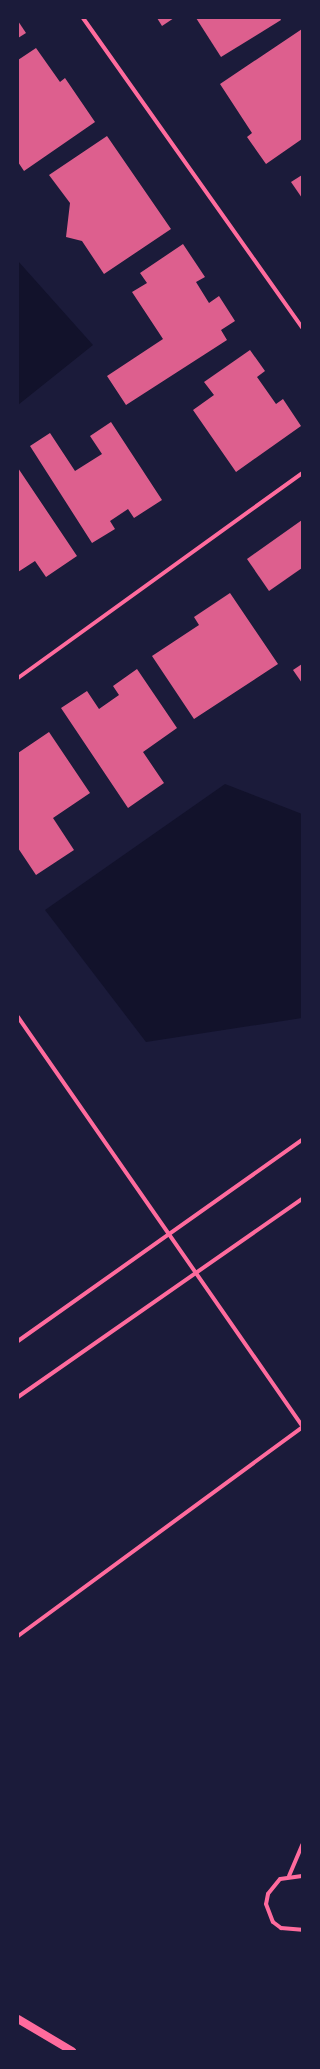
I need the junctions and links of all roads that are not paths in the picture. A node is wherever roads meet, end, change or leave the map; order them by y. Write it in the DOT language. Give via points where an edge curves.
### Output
graph roads {
  1 [pos="84,18"];
  2 [pos="302,327"];
  3 [pos="302,473"];
  4 [pos="18,678"];
  5 [pos="18,1017"];
  6 [pos="302,1140"];
  7 [pos="302,1198"];
  8 [pos="170,1232"];
  9 [pos="198,1271"];
  10 [pos="18,1341"];
  11 [pos="18,1397"];
  12 [pos="302,1426"];
  13 [pos="18,1636"];
  14 [pos="302,1845"];
  15 [pos="289,1876"];
  16 [pos="302,1876"];
  17 [pos="302,1930"];
  18 [pos="18,2019"];
  19 [pos="72,2051"];
  1 -- 2 [label="street"];
  3 -- 4 [label="street"];
  5 -- 8 [label="street"];
  6 -- 8 [label="street"];
  7 -- 9 [label="street"];
  8 -- 9 [label="street"];
  8 -- 10 [label="street"];
  9 -- 11 [label="street"];
  9 -- 12 [label="street"];
  12 -- 13 [label="street"];
  14 -- 15 [label="street"];
  15 -- 16 [label="street"];
  15 -- 17 [label="street" via="280,1879 268,1894 268,1913 281,1928"];
  18 -- 19 [label="main road"];
}
